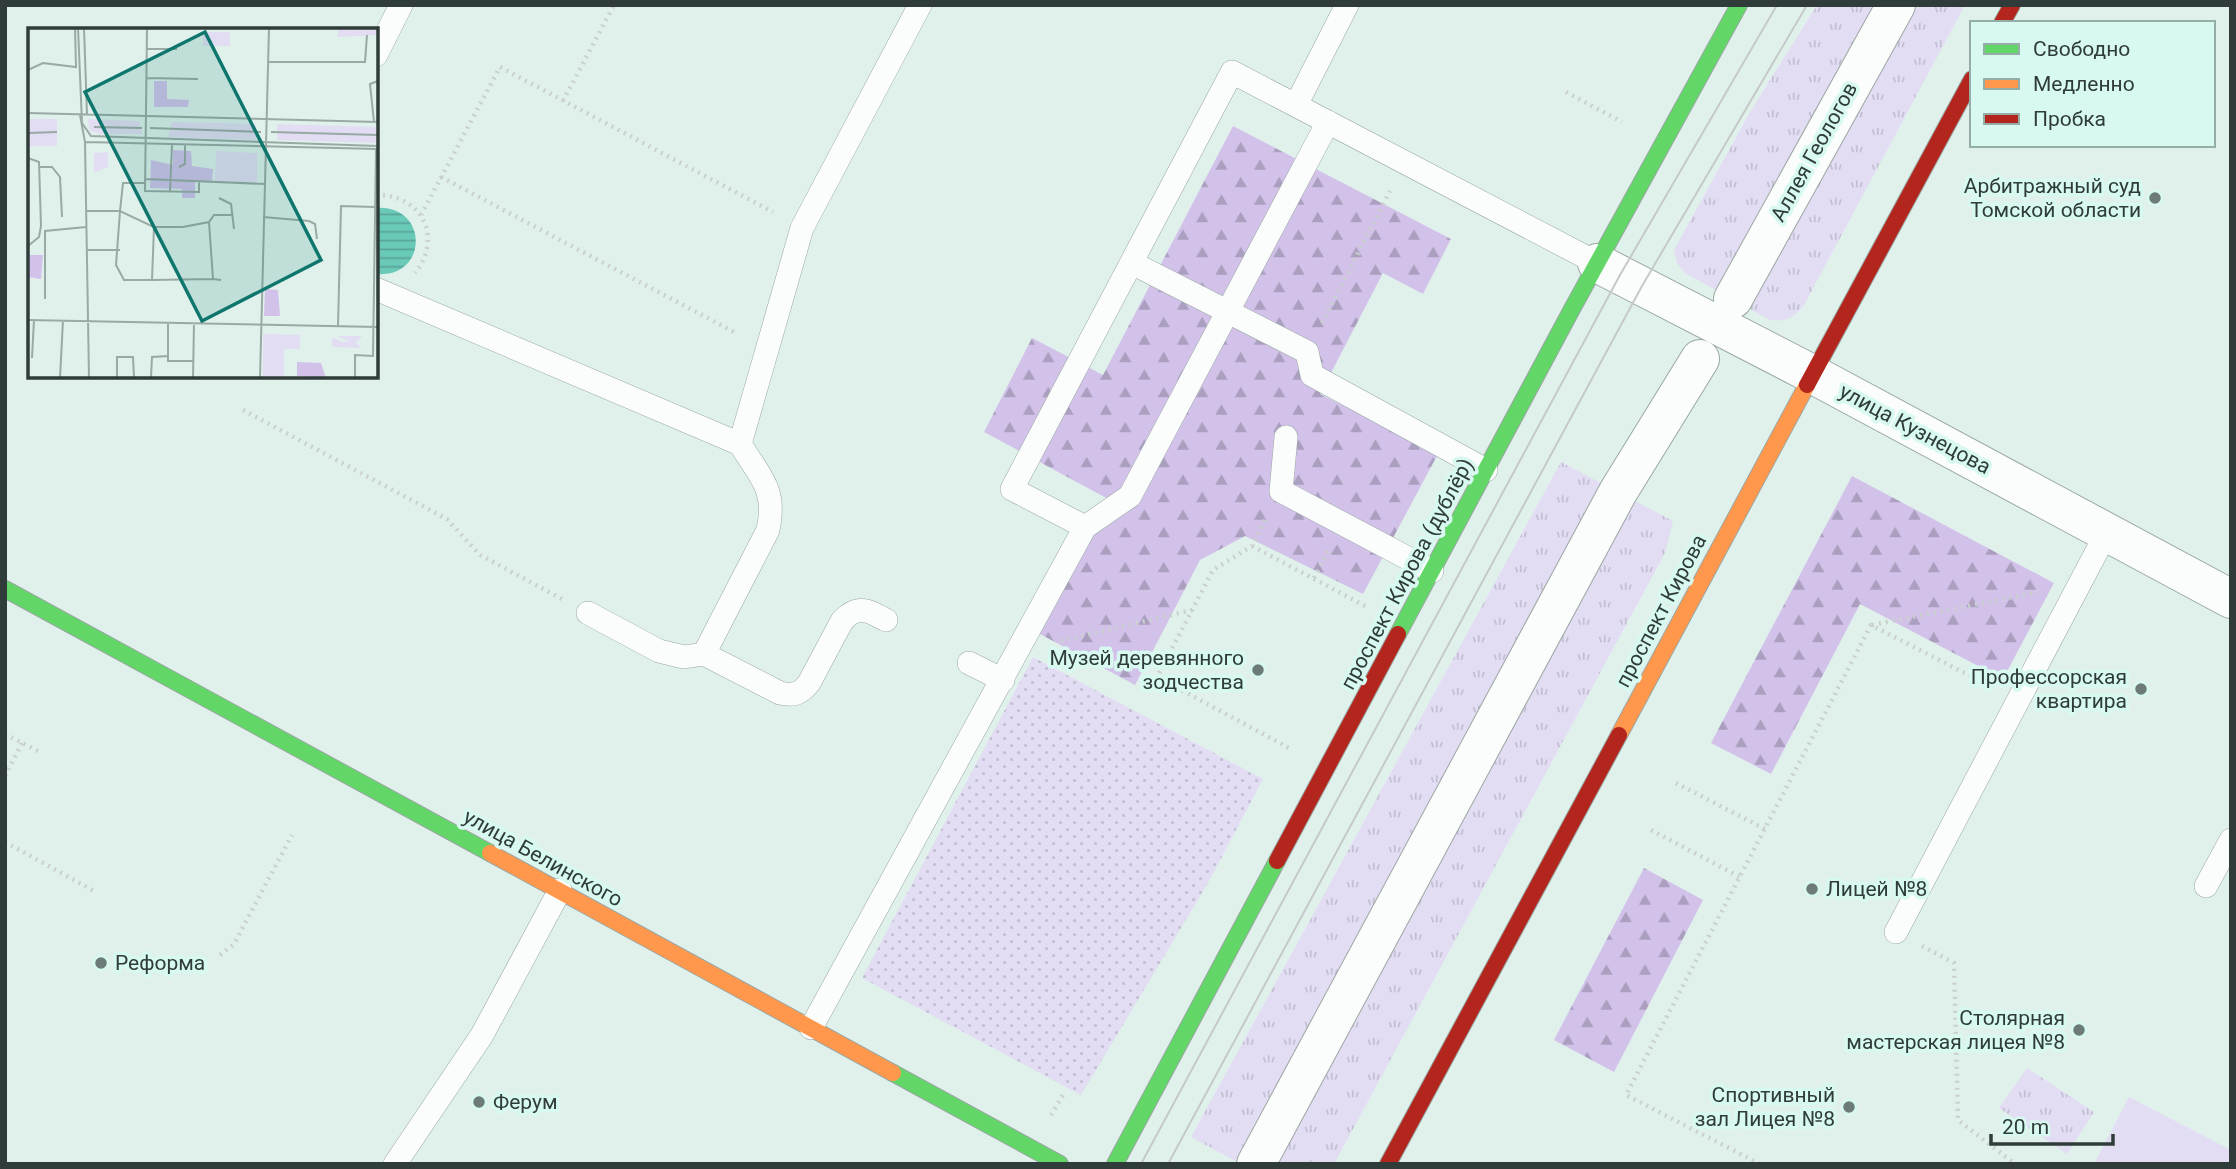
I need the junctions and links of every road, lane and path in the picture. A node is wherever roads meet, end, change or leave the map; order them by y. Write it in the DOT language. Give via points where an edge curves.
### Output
graph roads {
  1 [pos="401,5"];
  2 [pos="614,5"];
  3 [pos="920,5"];
  4 [pos="1347,5"];
  5 [pos="1739,5"];
  6 [pos="1896,5"];
  7 [pos="2012,5"];
  8 [pos="2003,21"];
  9 [pos="378,51"];
  10 [pos="1970,83"];
  11 [pos="1566,92"];
  12 [pos="563,102"];
  13 [pos="1296,105"];
  14 [pos="1328,122"];
  15 [pos="1622,122"];
  16 [pos="1405,163"];
  17 [pos="442,177"];
  18 [pos="378,195"];
  19 [pos="421,215"];
  20 [pos="802,228"];
  21 [pos="1132,263"];
  22 [pos="1597,263"];
  23 [pos="413,276"];
  24 [pos="378,290"];
  25 [pos="1733,299"];
  26 [pos="1228,312"];
  27 [pos="768,350"];
  28 [pos="1307,352"];
  29 [pos="1700,359"];
  30 [pos="1812,374"];
  31 [pos="243,410"];
  32 [pos="1286,437"];
  33 [pos="740,444"];
  34 [pos="1486,470"];
  35 [pos="1281,491"];
  36 [pos="1085,527"];
  37 [pos="2107,532"];
  38 [pos="1252,545"];
  39 [pos="1432,571"];
  40 [pos="5,589"];
  41 [pos="2051,589"];
  42 [pos="2231,599"];
  43 [pos="1371,609"];
  44 [pos="1193,610"];
  45 [pos="588,613"];
  46 [pos="886,620"];
  47 [pos="1871,625"];
  48 [pos="1018,652"];
  49 [pos="704,654"];
  50 [pos="969,663"];
  51 [pos="1003,680"];
  52 [pos="1998,690"];
  53 [pos="5,734"];
  54 [pos="22,743"];
  55 [pos="40,752"];
  56 [pos="1294,752"];
  57 [pos="5,776"];
  58 [pos="1676,783"];
  59 [pos="1765,829"];
  60 [pos="1651,830"];
  61 [pos="292,835"];
  62 [pos="2231,840"];
  63 [pos="5,842"];
  64 [pos="1740,877"];
  65 [pos="2206,886"];
  66 [pos="559,890"];
  67 [pos="96,892"];
  68 [pos="1896,932"];
  69 [pos="219,956"];
  70 [pos="1954,963"];
  71 [pos="811,1028"];
  72 [pos="1063,1094"];
  73 [pos="1048,1121"];
  74 [pos="395,1164"];
  75 [pos="1060,1164"];
  76 [pos="1115,1164"];
  77 [pos="1256,1164"];
  78 [pos="1388,1164"];
  79 [pos="1760,1164"];
  80 [pos="2015,1164"];
  1 -- 9 [label="lane"];
  2 -- 12 [label="path"];
  3 -- 20 [label="lane"];
  4 -- 13 [label="lane"];
  5 -- 22 [label="street, проспект Кирова (дублёр)"];
  6 -- 25 [label="street, Аллея Геологов"];
  7 -- 8 [label="street"];
  10 -- 30 [label="street, проспект Кирова"];
  11 -- 15 [label="path"];
  12 -- 17 [label="path" via="500,67"];
  12 -- 20 [label="path"];
  13 -- 14 [label="lane"];
  13 -- 21 [label="lane" via="1232,72"];
  14 -- 16 [label="lane"];
  14 -- 26 [label="lane"];
  16 -- 22 [label="lane"];
  16 -- 28 [label="path"];
  17 -- 19 [label="path"];
  17 -- 27 [label="path"];
  18 -- 19 [label="path" via="401,198"];
  19 -- 23 [label="path" via="429,240 422,265"];
  20 -- 27 [label="lane"];
  21 -- 26 [label="lane"];
  21 -- 36 [label="lane" via="1013,489"];
  22 -- 30 [label="street, улица Кузнецова"];
  22 -- 34 [label="street, проспект Кирова (дублёр)"];
  24 -- 33 [label="lane"];
  26 -- 28 [label="lane"];
  26 -- 36 [label="lane" via="1129,496"];
  27 -- 33 [label="lane"];
  28 -- 34 [label="lane" via="1312,375"];
  29 -- 77 [label="street" via="1618,492"];
  30 -- 37 [label="street, улица Кузнецова"];
  30 -- 78 [label="street, проспект Кирова"];
  31 -- 45 [label="path" via="447,519 480,555"];
  32 -- 35 [label="lane"];
  33 -- 49 [label="lane" via="770,492 772,510 768,530"];
  34 -- 39 [label="street, проспект Кирова (дублёр)"];
  35 -- 38 [label="path"];
  35 -- 39 [label="lane"];
  36 -- 48 [label="lane"];
  37 -- 42 [label="street, улица Кузнецова"];
  37 -- 68 [label="lane"];
  38 -- 43 [label="path"];
  38 -- 44 [label="path" via="1213,570"];
  39 -- 76 [label="street, проспект Кирова (дублёр)"];
  40 -- 66 [label="street, улица Белинского"];
  41 -- 47 [label="path"];
  44 -- 48 [label="path"];
  44 -- 56 [label="path" via="1157,677"];
  45 -- 49 [label="lane" via="659,650 684,657"];
  46 -- 49 [label="lane" via="860,609 850,613 809,683 792,695"];
  47 -- 52 [label="path"];
  47 -- 59 [label="path"];
  48 -- 51 [label="lane"];
  50 -- 51 [label="lane"];
  51 -- 71 [label="lane"];
  53 -- 54 [label="path"];
  54 -- 55 [label="path"];
  54 -- 57 [label="path"];
  58 -- 59 [label="path"];
  59 -- 64 [label="path"];
  60 -- 64 [label="path"];
  61 -- 69 [label="path" via="234,944"];
  62 -- 65 [label="lane"];
  63 -- 67 [label="path"];
  64 -- 79 [label="path" via="1626,1095"];
  66 -- 71 [label="street, улица Белинского"];
  66 -- 74 [label="lane" via="482,1035"];
  70 -- 80 [label="path" via="1958,1120"];
  71 -- 75 [label="street, улица Белинского"];
  72 -- 73 [label="path"];
}
